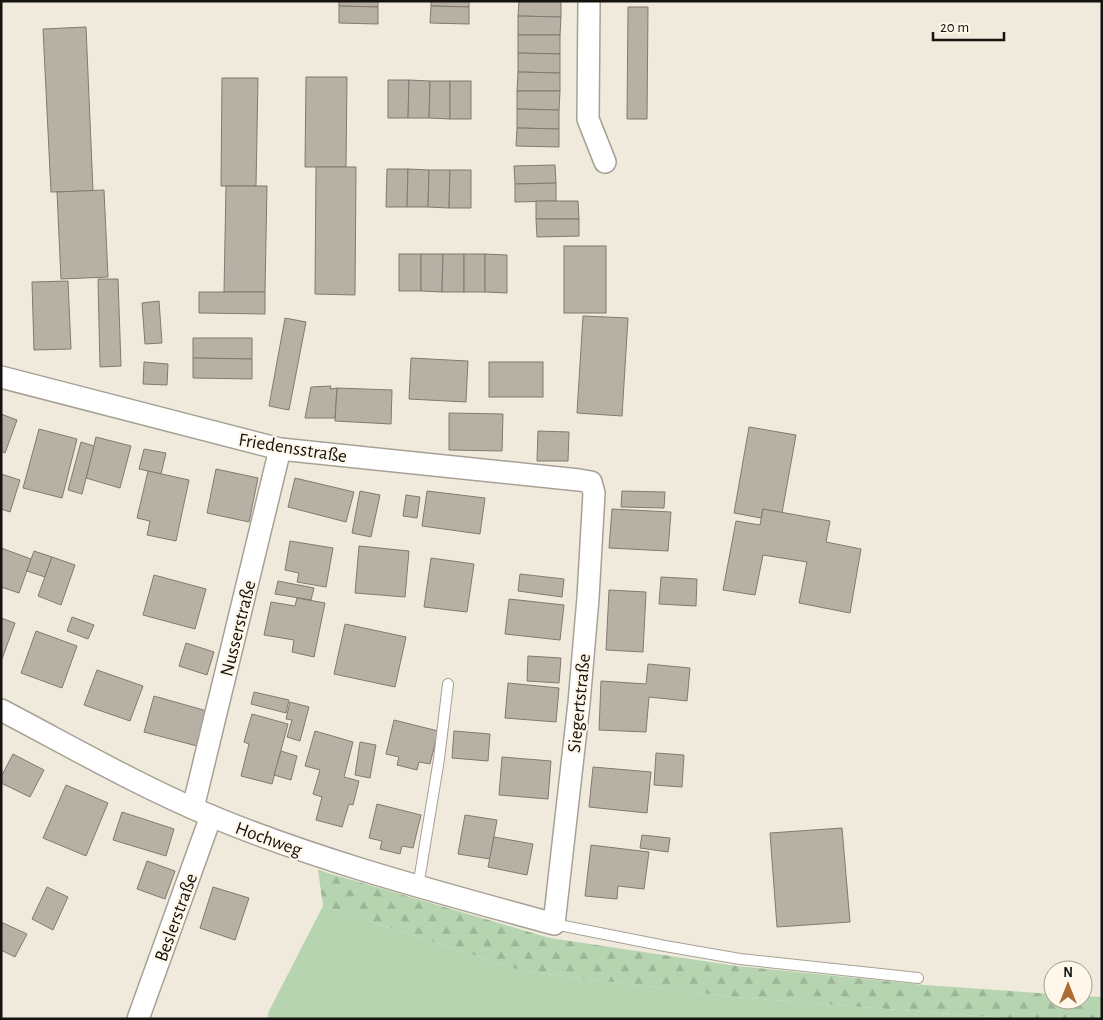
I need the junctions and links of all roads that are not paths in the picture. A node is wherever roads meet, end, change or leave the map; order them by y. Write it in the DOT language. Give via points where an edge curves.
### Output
graph roads {
  1 [pos="589,1"];
  2 [pos="605,162"];
  3 [pos="1,377"];
  4 [pos="280,449"];
  5 [pos="591,482"];
  6 [pos="448,684"];
  7 [pos="1,710"];
  8 [pos="202,812"];
  9 [pos="418,887"];
  10 [pos="554,924"];
  11 [pos="918,978"];
  12 [pos="138,1019"];
  1 -- 2 [label="street" via="588,119"];
  3 -- 4 [label="street, Friedensstraße"];
  4 -- 5 [label="street, Friedensstraße"];
  4 -- 8 [label="street, Nusserstraße"];
  5 -- 10 [label="street, Siegertstraße" via="594,493 587,608"];
  6 -- 9 [label="lane"];
  7 -- 8 [label="street, Hochweg"];
  8 -- 9 [label="street, Hochweg" via="299,849"];
  8 -- 12 [label="street, Beslerstraße"];
  9 -- 10 [label="street, Hochweg"];
  10 -- 11 [label="lane" via="740,959"];
}
